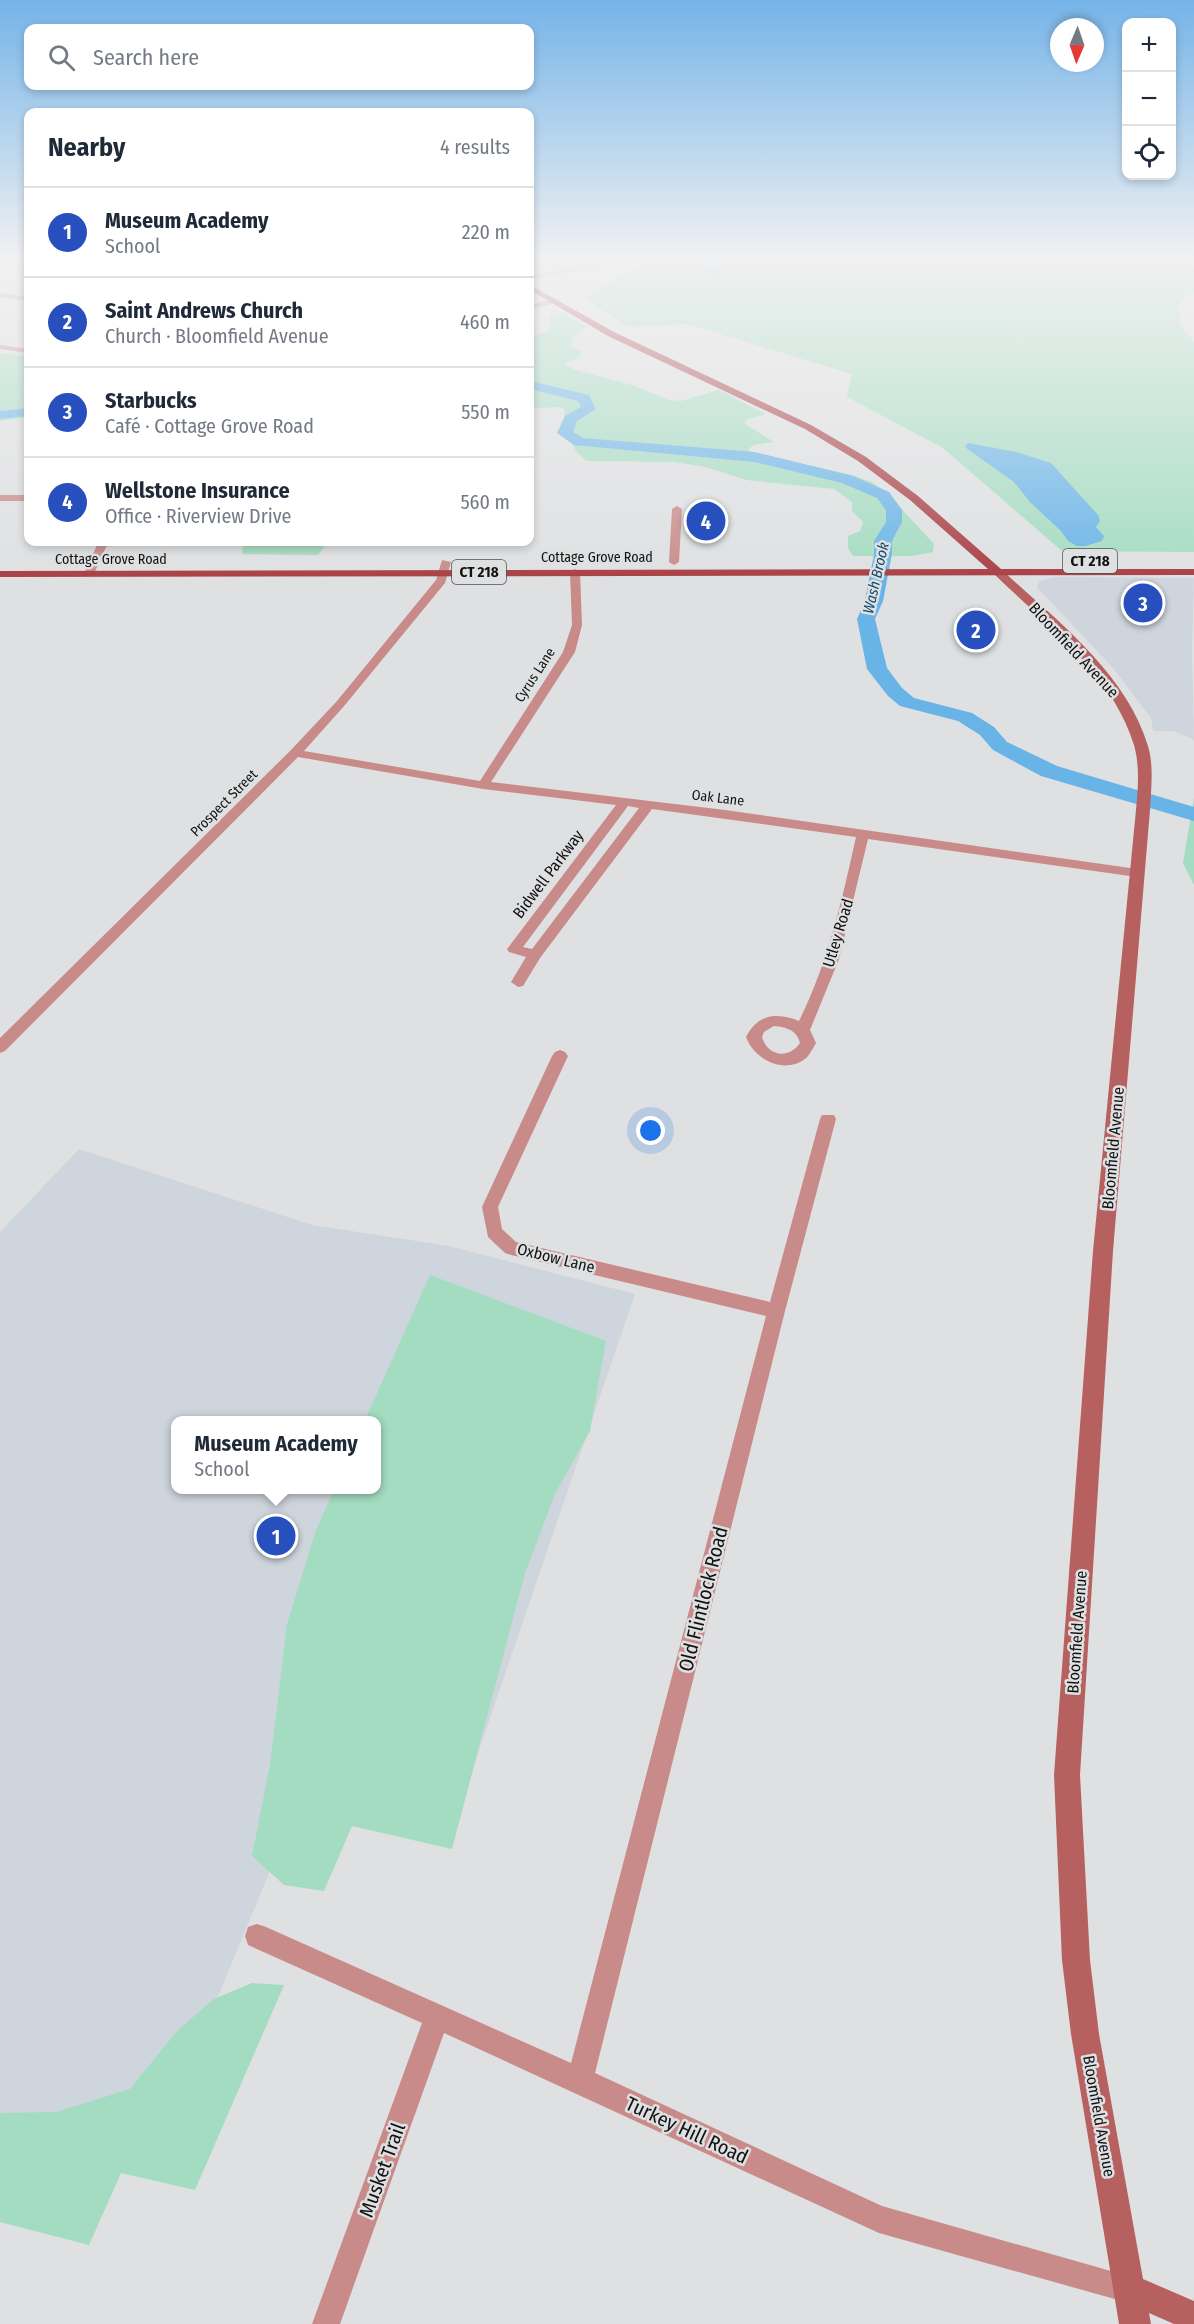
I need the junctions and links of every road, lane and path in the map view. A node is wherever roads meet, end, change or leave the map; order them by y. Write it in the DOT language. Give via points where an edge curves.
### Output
graph roads {
  1 [pos="686,368"];
  2 [pos="0,498"];
  3 [pos="24,498"];
  4 [pos="0,505"];
  5 [pos="24,505"];
  6 [pos="677,509"];
  7 [pos="102,546"];
  8 [pos="1194,560"];
  9 [pos="674,562"];
  10 [pos="986,562"];
  11 [pos="0,564"];
  12 [pos="445,567"];
  13 [pos="91,568"];
  14 [pos="870,568"];
  15 [pos="890,568"];
  16 [pos="575,572"];
  17 [pos="1194,572"];
  18 [pos="999,573"];
  19 [pos="0,574"];
  20 [pos="295,753"];
  21 [pos="483,784"];
  22 [pos="624,803"];
  23 [pos="648,805"];
  24 [pos="863,833"];
  25 [pos="1137,873"];
  26 [pos="536,955"];
  27 [pos="518,982"];
  28 [pos="802,1030"];
  29 [pos="0,1047"];
  30 [pos="560,1056"];
  31 [pos="828,1119"];
  32 [pos="776,1311"];
  33 [pos="257,1936"];
  34 [pos="437,2017"];
  35 [pos="580,2080"];
  36 [pos="1129,2289"];
  37 [pos="1194,2318"];
  38 [pos="326,2324"];
  39 [pos="1135,2324"];
  1 -- 10 [label="main road, Bloomfield Avenue" via="844,448 914,498"];
  2 -- 3 [label="street"];
  4 -- 5 [label="street"];
  6 -- 9 [label="street"];
  7 -- 13 [label="street"];
  8 -- 10 [label="main road, Cottage Grove Road / CT 218"];
  9 -- 12 [label="main road, Cottage Grove Road / CT 218"];
  9 -- 14 [label="main road, Cottage Grove Road / CT 218"];
  10 -- 15 [label="main road, Cottage Grove Road / CT 218"];
  10 -- 18 [label="main road, Bloomfield Avenue"];
  11 -- 13 [label="main road, Cottage Grove Road / CT 218"];
  12 -- 13 [label="main road, Cottage Grove Road / CT 218"];
  12 -- 16 [label="main road, Cottage Grove Road / CT 218"];
  12 -- 20 [label="street, Prospect Street" via="441,581 428,598"];
  13 -- 19 [label="main road, Cottage Grove Road / CT 218"];
  14 -- 15 [label="main road, Cottage Grove Road / CT 218"];
  14 -- 16 [label="main road, Cottage Grove Road / CT 218"];
  15 -- 18 [label="main road, Cottage Grove Road / CT 218"];
  16 -- 21 [label="street, Cyrus Lane" via="577,625 569,652"];
  17 -- 18 [label="main road, Cottage Grove Road / CT 218"];
  18 -- 25 [label="main road, Bloomfield Avenue" via="1107,682 1130,714 1141,747 1145,786"];
  20 -- 21 [label="street, Oak Lane"];
  20 -- 29 [label="street, Prospect Street"];
  21 -- 22 [label="street, Oak Lane"];
  22 -- 23 [label="street, Oak Lane"];
  22 -- 26 [label="street, Bidwell Parkway" via="514,949"];
  23 -- 24 [label="street, Oak Lane"];
  23 -- 26 [label="street"];
  24 -- 25 [label="street, Oak Lane"];
  24 -- 28 [label="street, Utley Road" via="845,920 815,1007"];
  25 -- 36 [label="main road, Bloomfield Avenue" via="1103,1251 1067,1775 1077,1971"];
  26 -- 27 [label="street"];
  30 -- 32 [label="street, Oxbow Lane" via="490,1207 494,1232 511,1248"];
  31 -- 32 [label="street, Old Flintlock Road"];
  32 -- 35 [label="street, Old Flintlock Road"];
  33 -- 34 [label="street, Turkey Hill Road"];
  34 -- 35 [label="street, Turkey Hill Road"];
  34 -- 38 [label="street, Musket Trail"];
  35 -- 36 [label="street, Turkey Hill Road" via="879,2218"];
  36 -- 37 [label="main road"];
  36 -- 39 [label="main road, Bloomfield Avenue"];
}
